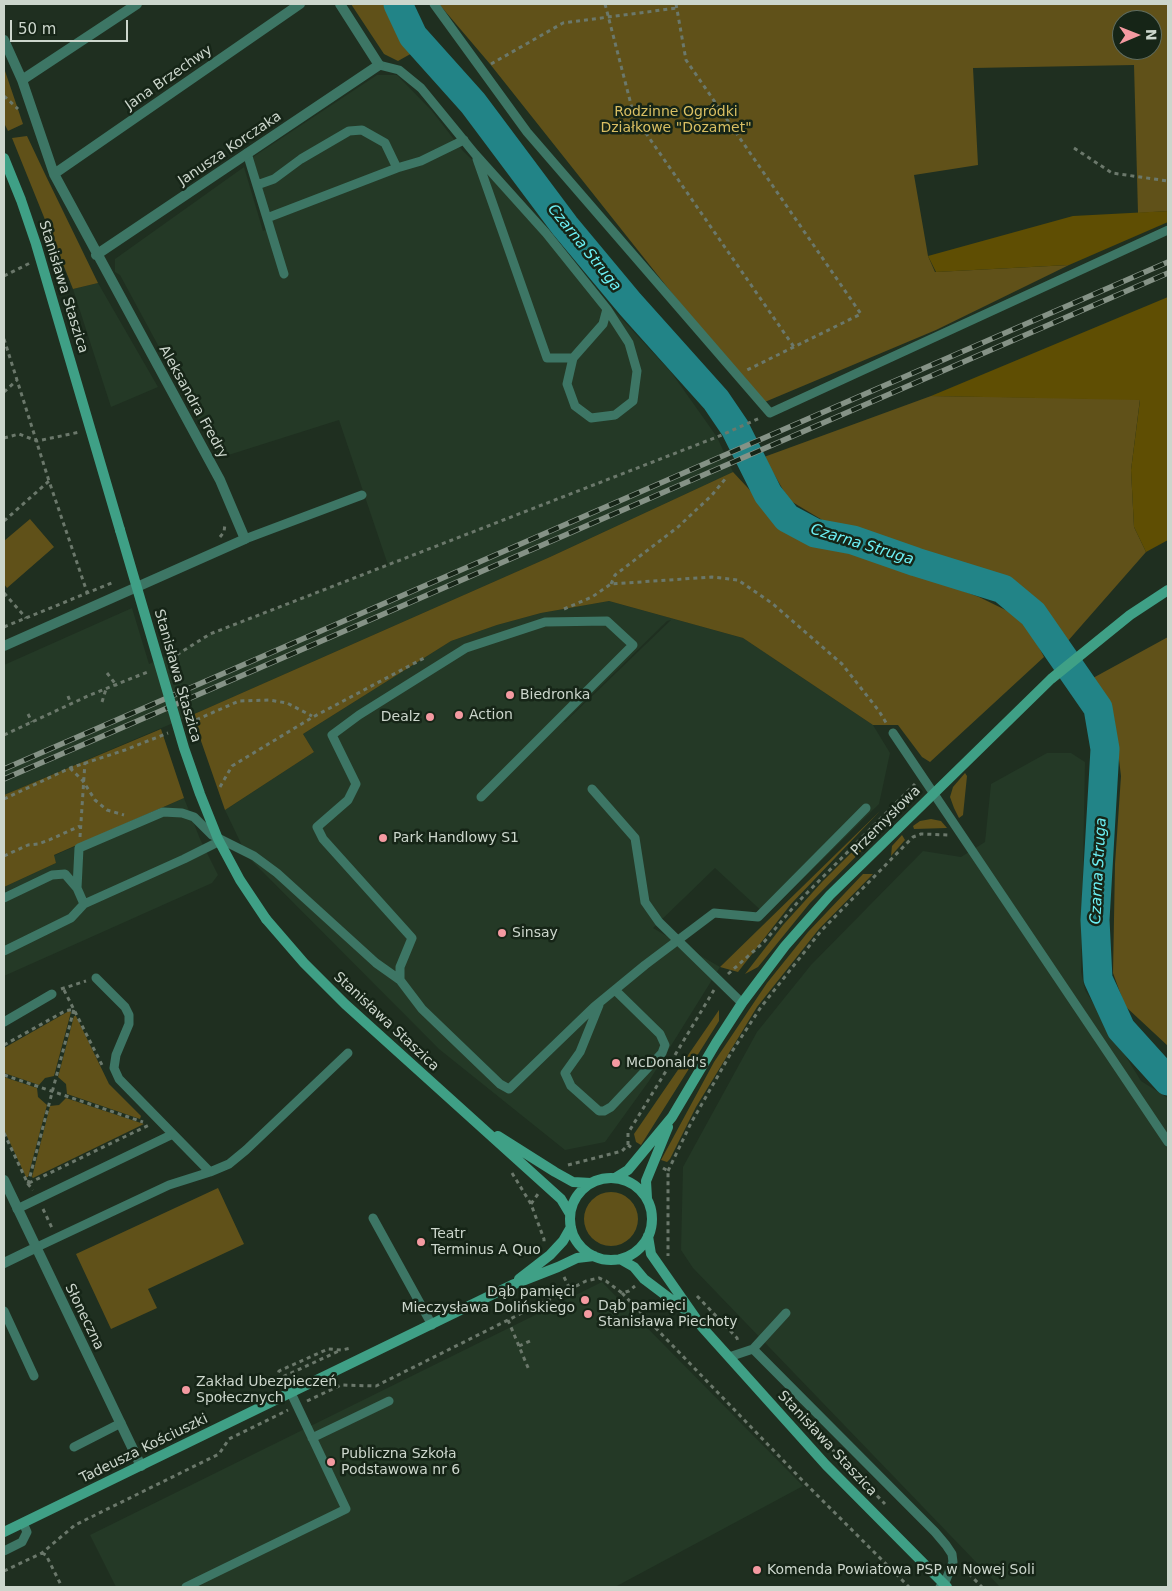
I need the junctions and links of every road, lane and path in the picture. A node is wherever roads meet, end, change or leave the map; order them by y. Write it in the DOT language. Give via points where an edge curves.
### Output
graph roads {
  1 [pos="138,4"];
  2 [pos="300,4"];
  3 [pos="340,4"];
  4 [pos="434,4"];
  5 [pos="605,4"];
  6 [pos="676,6"];
  7 [pos="608,16"];
  8 [pos="4,40"];
  9 [pos="379,65"];
  10 [pos="482,70"];
  11 [pos="22,80"];
  12 [pos="4,96"];
  13 [pos="18,110"];
  14 [pos="464,140"];
  15 [pos="1074,148"];
  16 [pos="247,154"];
  17 [pos="475,154"];
  18 [pos="4,158"];
  19 [pos="397,168"];
  20 [pos="54,174"];
  21 [pos="1168,182"];
  22 [pos="257,185"];
  23 [pos="267,218"];
  24 [pos="1168,230"];
  25 [pos="96,255"];
  26 [pos="40,258"];
  27 [pos="284,274"];
  28 [pos="4,276"];
  29 [pos="607,309"];
  30 [pos="4,339"];
  31 [pos="5,346"];
  32 [pos="794,347"];
  33 [pos="574,358"];
  34 [pos="737,375"];
  35 [pos="17,380"];
  36 [pos="4,392"];
  37 [pos="748,423"];
  38 [pos="91,430"];
  39 [pos="4,438"];
  40 [pos="37,441"];
  41 [pos="726,478"];
  42 [pos="49,481"];
  43 [pos="362,495"];
  44 [pos="4,521"];
  45 [pos="245,539"];
  46 [pos="611,584"];
  47 [pos="1168,590"];
  48 [pos="86,592"];
  49 [pos="4,594"];
  50 [pos="557,611"];
  51 [pos="26,618"];
  52 [pos="4,646"];
  53 [pos="431,656"];
  54 [pos="164,663"];
  55 [pos="156,667"];
  56 [pos="106,672"];
  57 [pos="117,686"];
  58 [pos="106,689"];
  59 [pos="68,696"];
  60 [pos="102,702"];
  61 [pos="72,704"];
  62 [pos="28,714"];
  63 [pos="313,717"];
  64 [pos="32,722"];
  65 [pos="186,724"];
  66 [pos="169,733"];
  67 [pos="893,733"];
  68 [pos="4,735"];
  69 [pos="85,762"];
  70 [pos="70,768"];
  71 [pos="922,776"];
  72 [pos="83,781"];
  73 [pos="220,787"];
  74 [pos="592,789"];
  75 [pos="934,793"];
  76 [pos="481,796"];
  77 [pos="4,799"];
  78 [pos="866,808"];
  79 [pos="146,819"];
  80 [pos="80,826"];
  81 [pos="958,830"];
  82 [pos="222,840"];
  83 [pos="79,848"];
  84 [pos="4,856"];
  85 [pos="77,888"];
  86 [pos="4,898"];
  87 [pos="84,904"];
  88 [pos="679,940"];
  89 [pos="4,951"];
  90 [pos="96,978"];
  91 [pos="400,980"];
  92 [pos="719,982"];
  93 [pos="615,990"];
  94 [pos="52,994"];
  95 [pos="600,1002"];
  96 [pos="742,1003"];
  97 [pos="4,1022"];
  98 [pos="4,1045"];
  99 [pos="348,1053"];
  100 [pos="4,1075"];
  101 [pos="52,1091"];
  102 [pos="672,1117"];
  103 [pos="470,1118"];
  104 [pos="4,1133"];
  105 [pos="173,1134"];
  106 [pos="1168,1142"];
  107 [pos="628,1145"];
  108 [pos="622,1151"];
  109 [pos="658,1165"];
  110 [pos="559,1167"];
  111 [pos="510,1170"];
  112 [pos="668,1171"];
  113 [pos="210,1172"];
  114 [pos="616,1178"];
  115 [pos="4,1180"];
  116 [pos="591,1183"];
  117 [pos="28,1184"];
  118 [pos="647,1198"];
  119 [pos="17,1209"];
  120 [pos="570,1214"];
  121 [pos="373,1218"];
  122 [pos="571,1227"];
  123 [pos="648,1236"];
  124 [pos="35,1248"];
  125 [pos="546,1249"];
  126 [pos="594,1256"];
  127 [pos="620,1259"];
  128 [pos="668,1260"];
  129 [pos="4,1263"];
  130 [pos="561,1271"];
  131 [pos="641,1281"];
  132 [pos="512,1285"];
  133 [pos="570,1289"];
  134 [pos="622,1293"];
  135 [pos="4,1311"];
  136 [pos="786,1313"];
  137 [pos="692,1315"];
  138 [pos="508,1320"];
  139 [pos="432,1324"];
  140 [pos="530,1341"];
  141 [pos="519,1346"];
  142 [pos="754,1349"];
  143 [pos="342,1350"];
  144 [pos="729,1357"];
  145 [pos="529,1370"];
  146 [pos="34,1376"];
  147 [pos="291,1393"];
  148 [pos="389,1401"];
  149 [pos="297,1406"];
  150 [pos="121,1423"];
  151 [pos="312,1438"];
  152 [pos="74,1447"];
  153 [pos="141,1466"];
  154 [pos="23,1522"];
  155 [pos="4,1532"];
  156 [pos="4,1551"];
  157 [pos="42,1553"];
  158 [pos="4,1571"];
  159 [pos="943,1586"];
  160 [pos="62,1587"];
  161 [pos="186,1587"];
  162 [pos="910,1587"];
  1 -- 11 [label="street"];
  2 -- 20 [label="street, Jana Brzechwy"];
  3 -- 9 [label="street"];
  4 -- 10 [label="lane"];
  5 -- 7 [label="path"];
  6 -- 7 [label="path"];
  6 -- 32 [label="path" via="686,60 861,314"];
  7 -- 10 [label="path" via="563,23"];
  7 -- 32 [label="path" via="634,116"];
  8 -- 11 [label="street, Aleksandra Fredry"];
  9 -- 14 [label="lane" via="400,70 421,88"];
  9 -- 16 [label="street, Janusza Korczaka"];
  10 -- 34 [label="lane" via="527,132"];
  11 -- 20 [label="street, Aleksandra Fredry"];
  12 -- 13 [label="path"];
  14 -- 17 [label="lane"];
  14 -- 19 [label="lane" via="421,162"];
  15 -- 21 [label="path" via="1112,173"];
  16 -- 22 [label="lane"];
  16 -- 25 [label="street, Janusza Korczaka"];
  17 -- 29 [label="lane" via="546,233"];
  17 -- 33 [label="lane" via="546,358"];
  18 -- 26 [label="street, Stanisława Staszica"];
  19 -- 22 [label="lane" via="384,143 362,130 349,131 300,159 274,180"];
  19 -- 23 [label="lane"];
  20 -- 25 [label="street, Aleksandra Fredry"];
  22 -- 23 [label="lane"];
  23 -- 27 [label="lane"];
  24 -- 34 [label="lane" via="770,413"];
  25 -- 45 [label="street, Aleksandra Fredry" via="220,480"];
  26 -- 28 [label="path"];
  26 -- 38 [label="street, Stanisława Staszica"];
  29 -- 33 [label="lane" via="603,324"];
  29 -- 33 [label="lane" via="629,342 637,371 633,400 615,415 591,418 575,406 567,384"];
  30 -- 31 [label="path"];
  31 -- 35 [label="path"];
  32 -- 34 [label="path"];
  35 -- 36 [label="path"];
  35 -- 40 [label="path"];
  37 -- 54 [label="path" via="210,634"];
  38 -- 40 [label="path"];
  38 -- 103 [label="street, Stanisława Staszica, bridge" via="181,738 218,839 240,880 266,918 304,963"];
  39 -- 40 [label="path" via="19,434"];
  40 -- 42 [label="path"];
  41 -- 46 [label="path" via="678,527 616,575"];
  42 -- 44 [label="path"];
  42 -- 48 [label="path"];
  43 -- 45 [label="lane"];
  45 -- 52 [label="street"];
  46 -- 50 [label="path" via="592,597"];
  46 -- 67 [label="path" via="712,577 738,580 773,604 842,664"];
  47 -- 75 [label="street, Przemysłowa" via="1130,615 1051,679"];
  49 -- 51 [label="path"];
  53 -- 63 [label="path"];
  55 -- 57 [label="path"];
  56 -- 57 [label="path"];
  57 -- 58 [label="path"];
  58 -- 60 [label="path"];
  58 -- 61 [label="path"];
  59 -- 61 [label="path"];
  61 -- 64 [label="path"];
  62 -- 64 [label="path"];
  63 -- 65 [label="path" via="287,703 239,701"];
  63 -- 73 [label="path" via="232,766"];
  64 -- 68 [label="path"];
  66 -- 69 [label="path"];
  67 -- 71 [label="lane"];
  69 -- 70 [label="path"];
  69 -- 72 [label="path"];
  70 -- 72 [label="path"];
  70 -- 77 [label="path"];
  71 -- 75 [label="lane"];
  71 -- 92 [label="path" via="764,942"];
  72 -- 79 [label="path" via="95,800 107,810"];
  72 -- 80 [label="path"];
  74 -- 88 [label="lane" via="635,838 645,902 659,922"];
  75 -- 81 [label="lane"];
  75 -- 96 [label="street, Przemysłowa" via="813,914"];
  76 -- 91 [label="lane" via="633,645 607,621 545,622 466,648 332,735 356,784 348,800 317,827 323,839 412,938 400,967"];
  78 -- 88 [label="lane" via="758,917 714,913"];
  79 -- 82 [label="lane" via="163,812 182,813 194,817"];
  79 -- 83 [label="lane"];
  80 -- 83 [label="path"];
  80 -- 84 [label="path"];
  81 -- 106 [label="lane"];
  81 -- 112 [label="path" via="950,835 921,834 913,837 821,931 761,1008 731,1053"];
  82 -- 87 [label="lane"];
  82 -- 91 [label="lane" via="254,856 277,873 376,963"];
  83 -- 85 [label="lane"];
  85 -- 86 [label="lane" via="65,874 52,875"];
  85 -- 87 [label="lane"];
  87 -- 89 [label="lane" via="70,918"];
  88 -- 92 [label="lane"];
  88 -- 93 [label="lane"];
  90 -- 94 [label="path"];
  90 -- 105 [label="lane" via="130,1015 116,1055 114,1068 119,1079"];
  91 -- 95 [label="lane" via="422,1009 509,1089"];
  92 -- 96 [label="lane"];
  92 -- 107 [label="path" via="628,1133"];
  93 -- 95 [label="lane"];
  93 -- 95 [label="lane" via="660,1034 665,1045 662,1053 604,1111 599,1111 571,1086 565,1073 580,1052"];
  94 -- 97 [label="lane"];
  96 -- 102 [label="street, Przemysłowa"];
  98 -- 101 [label="path" via="74,1009"];
  99 -- 113 [label="lane" via="246,1150 229,1164"];
  100 -- 101 [label="path"];
  101 -- 117 [label="path"];
  101 -- 117 [label="path" via="151,1124"];
  102 -- 114 [label="street, Przemysłowa" via="628,1170"];
  102 -- 118 [label="street, Przemysłowa" via="646,1181"];
  103 -- 116 [label="street, Stanisława Staszica" via="555,1172 574,1182"];
  103 -- 120 [label="street, Stanisława Staszica" via="562,1199"];
  104 -- 117 [label="path"];
  105 -- 113 [label="lane"];
  105 -- 119 [label="lane"];
  108 -- 110 [label="path"];
  109 -- 112 [label="path"];
  111 -- 125 [label="path" via="531,1204"];
  112 -- 128 [label="path"];
  113 -- 124 [label="lane" via="168,1185"];
  114 -- 116 [label="street" via="603,1178"];
  114 -- 118 [label="street" via="639,1188"];
  115 -- 119 [label="street, Słoneczna"];
  116 -- 120 [label="street" via="581,1191"];
  118 -- 123 [label="street" via="652,1223"];
  119 -- 124 [label="street, Słoneczna"];
  120 -- 122 [label="street"];
  121 -- 139 [label="lane"];
  122 -- 126 [label="street" via="576,1239"];
  122 -- 132 [label="street, Tadeusza Kościuszki" via="550,1255"];
  123 -- 127 [label="street" via="642,1246"];
  123 -- 137 [label="street, Stanisława Staszica" via="651,1254"];
  124 -- 129 [label="street"];
  124 -- 150 [label="street, Słoneczna"];
  126 -- 127 [label="street"];
  126 -- 132 [label="street, Tadeusza Kościuszki" via="577,1258"];
  127 -- 137 [label="street, Stanisława Staszica"];
  130 -- 133 [label="path"];
  131 -- 134 [label="path"];
  132 -- 139 [label="street, Tadeusza Kościuszki"];
  133 -- 134 [label="path" via="599,1278"];
  133 -- 138 [label="path"];
  134 -- 162 [label="path"];
  135 -- 146 [label="lane"];
  136 -- 142 [label="lane"];
  137 -- 144 [label="street, Stanisława Staszica"];
  138 -- 141 [label="path"];
  138 -- 149 [label="path" via="376,1386 341,1385"];
  139 -- 147 [label="street, Tadeusza Kościuszki"];
  140 -- 141 [label="path"];
  141 -- 145 [label="path"];
  142 -- 144 [label="lane"];
  142 -- 159 [label="lane" via="946,1545 953,1562"];
  143 -- 143 [label="path" via="276,1380 279,1370 328,1349"];
  144 -- 159 [label="street, Stanisława Staszica" via="826,1465"];
  147 -- 149 [label="lane"];
  147 -- 153 [label="street, Tadeusza Kościuszki"];
  148 -- 151 [label="lane"];
  149 -- 151 [label="lane"];
  149 -- 157 [label="path" via="229,1439 218,1454 75,1524"];
  150 -- 152 [label="lane"];
  150 -- 153 [label="street, Słoneczna"];
  151 -- 161 [label="lane" via="346,1509"];
  153 -- 154 [label="street, Tadeusza Kościuszki"];
  154 -- 155 [label="street, Tadeusza Kościuszki"];
  154 -- 156 [label="lane" via="27,1532 22,1542"];
  157 -- 158 [label="path"];
  157 -- 160 [label="path"];
}
